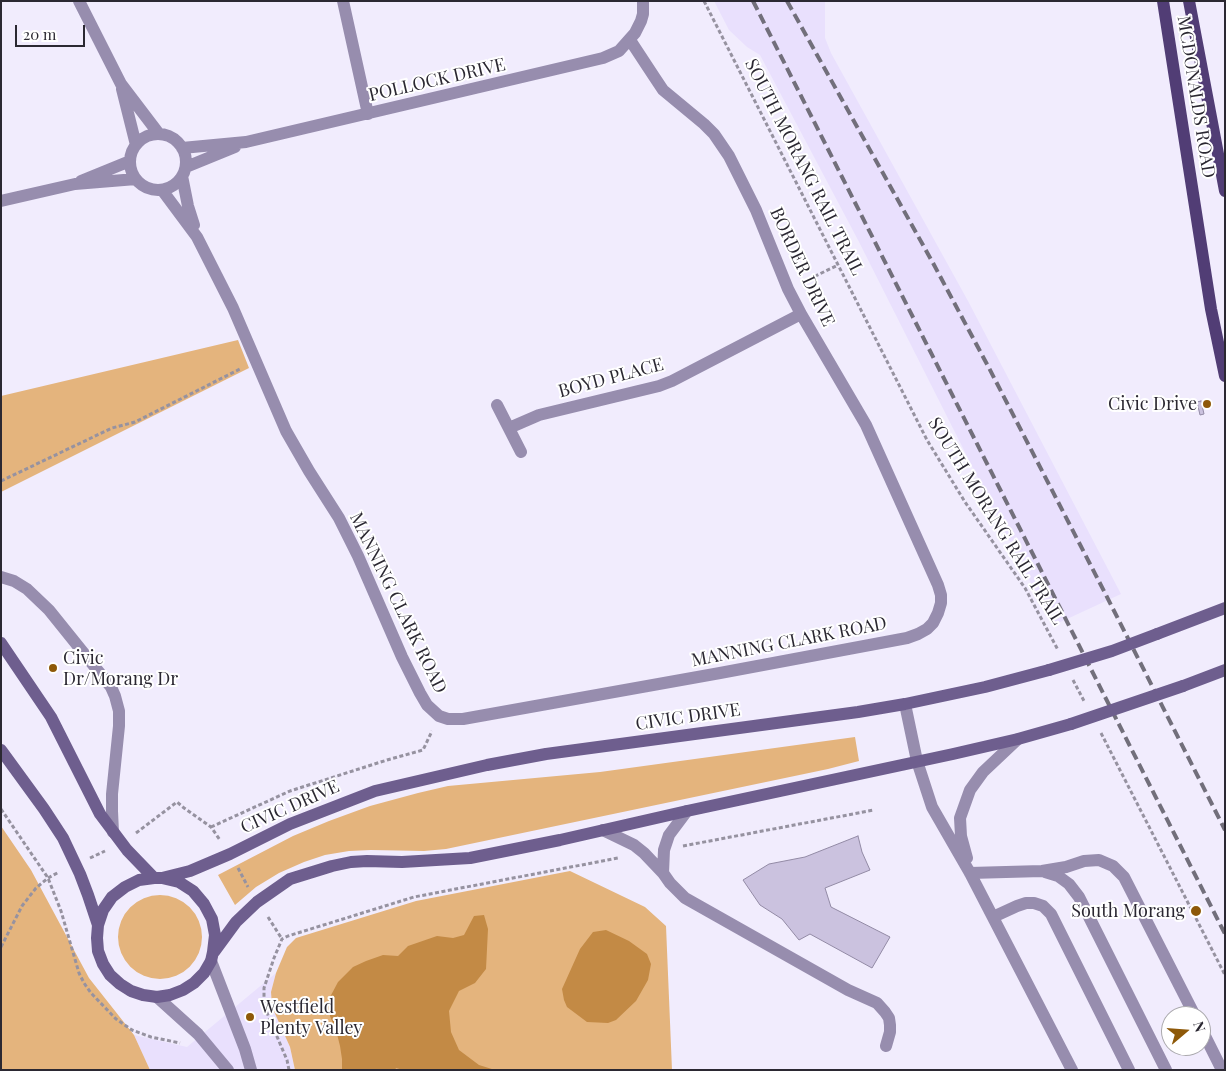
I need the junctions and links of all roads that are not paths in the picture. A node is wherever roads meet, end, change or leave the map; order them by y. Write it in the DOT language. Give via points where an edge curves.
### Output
graph roads {
  1 [pos="79,1"];
  2 [pos="343,1"];
  3 [pos="644,1"];
  4 [pos="1163,1"];
  5 [pos="1189,1"];
  6 [pos="630,40"];
  7 [pos="121,84"];
  8 [pos="368,114"];
  9 [pos="159,134"];
  10 [pos="246,142"];
  11 [pos="136,144"];
  12 [pos="182,148"];
  13 [pos="130,161"];
  14 [pos="184,172"];
  15 [pos="136,180"];
  16 [pos="75,184"];
  17 [pos="162,190"];
  18 [pos="1225,191"];
  19 [pos="1,201"];
  20 [pos="197,237"];
  21 [pos="801,314"];
  22 [pos="1225,376"];
  23 [pos="497,404"];
  24 [pos="509,428"];
  25 [pos="521,452"];
  26 [pos="1,577"];
  27 [pos="1225,608"];
  28 [pos="933,622"];
  29 [pos="1,643"];
  30 [pos="1225,670"];
  31 [pos="905,704"];
  32 [pos="1018,739"];
  33 [pos="1,750"];
  34 [pos="917,762"];
  35 [pos="686,811"];
  36 [pos="603,830"];
  37 [pos="113,832"];
  38 [pos="1042,871"];
  39 [pos="663,873"];
  40 [pos="970,873"];
  41 [pos="158,878"];
  42 [pos="993,917"];
  43 [pos="98,925"];
  44 [pos="212,957"];
  45 [pos="157,997"];
  46 [pos="1190,1006"];
  47 [pos="886,1046"];
  48 [pos="1211,1048"];
  49 [pos="228,1070"];
  50 [pos="251,1070"];
  51 [pos="1072,1070"];
  52 [pos="1129,1070"];
  53 [pos="1166,1070"];
  54 [pos="1222,1070"];
  1 -- 7 [label="street"];
  2 -- 8 [label="street"];
  3 -- 6 [label="street" via="641,21"];
  4 -- 22 [label="main road, MCDONALDS ROAD" via="1208,289"];
  5 -- 18 [label="main road, MCDONALDS ROAD"];
  6 -- 8 [label="street, POLLOCK DRIVE" via="619,50 598,60"];
  6 -- 21 [label="street, BORDER DRIVE" via="664,90 714,134 729,156"];
  7 -- 9 [label="street"];
  7 -- 11 [label="street"];
  8 -- 10 [label="street, POLLOCK DRIVE"];
  9 -- 11 [label="street"];
  9 -- 12 [label="street" via="172,138"];
  10 -- 12 [label="street, POLLOCK DRIVE"];
  10 -- 14 [label="street, POLLOCK DRIVE"];
  11 -- 13 [label="street"];
  12 -- 14 [label="street" via="186,161"];
  13 -- 15 [label="street"];
  13 -- 16 [label="street"];
  14 -- 17 [label="street" via="177,183"];
  14 -- 20 [label="street, MANNING CLARK ROAD" via="188,206"];
  15 -- 16 [label="street"];
  15 -- 17 [label="street" via="145,187"];
  16 -- 19 [label="street"];
  17 -- 20 [label="street, MANNING CLARK ROAD"];
  20 -- 28 [label="street, MANNING CLARK ROAD" via="233,308 286,431 339,518 420,693 439,716 463,719 869,645 912,636"];
  21 -- 24 [label="street, BOYD PLACE" via="672,381 539,415"];
  21 -- 28 [label="street, BORDER DRIVE" via="866,425 938,585 942,604"];
  23 -- 24 [label="street"];
  24 -- 25 [label="street"];
  26 -- 37 [label="street" via="28,589 49,610 115,696 119,726 112,794"];
  27 -- 31 [label="main road, CIVIC DRIVE, bridge" via="1112,651 1049,670"];
  29 -- 37 [label="main road" via="51,717 100,814"];
  30 -- 32 [label="main road, bridge" via="1071,724"];
  31 -- 34 [label="street"];
  31 -- 41 [label="main road, CIVIC DRIVE" via="546,754 375,791 290,824 190,871"];
  32 -- 34 [label="main road"];
  32 -- 40 [label="street" via="983,772 970,790 960,818"];
  33 -- 43 [label="main road" via="63,838"];
  34 -- 35 [label="main road"];
  34 -- 40 [label="street" via="932,807"];
  35 -- 36 [label="main road"];
  35 -- 39 [label="street" via="669,835 664,850"];
  36 -- 39 [label="street" via="634,845"];
  36 -- 44 [label="main road" via="470,858 351,862 311,872 290,880 257,902 236,922"];
  37 -- 41 [label="main road"];
  38 -- 40 [label="street"];
  38 -- 46 [label="street" via="1084,861 1100,860 1113,866 1124,877 1135,897"];
  38 -- 53 [label="street" via="1058,876 1079,897"];
  39 -- 47 [label="street" via="685,898 848,990 877,1003 890,1025"];
  40 -- 42 [label="street"];
  41 -- 43 [label="main road" via="139,880 124,887 103,910"];
  41 -- 44 [label="main road" via="179,882 204,904 212,919 215,935"];
  42 -- 51 [label="street"];
  42 -- 52 [label="street" via="1026,903 1042,906 1051,914"];
  43 -- 45 [label="main road" via="98,951 110,975 131,991"];
  44 -- 45 [label="main road" via="204,973 194,983 176,993"];
  44 -- 50 [label="street"];
  45 -- 49 [label="street" via="198,1034"];
  48 -- 54 [label="street"];
}
